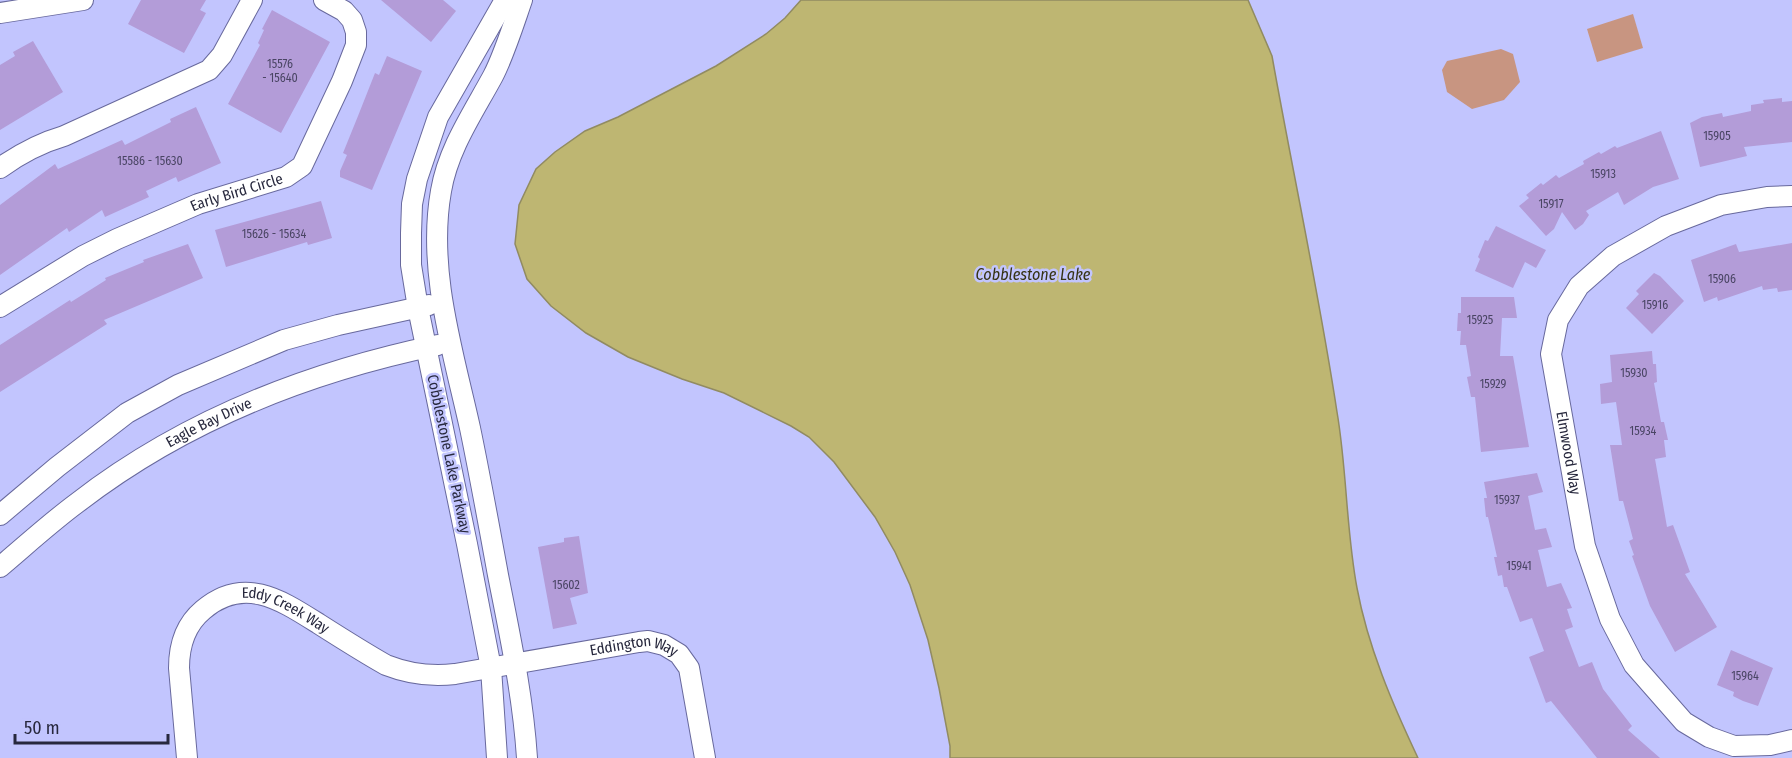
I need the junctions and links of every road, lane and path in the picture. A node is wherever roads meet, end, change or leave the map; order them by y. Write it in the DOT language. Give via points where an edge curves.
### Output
graph roads {
  1 [pos="83,0"];
  2 [pos="252,0"];
  3 [pos="324,0"];
  4 [pos="514,2"];
  5 [pos="0,13"];
  6 [pos="425,152"];
  7 [pos="448,162"];
  8 [pos="0,168"];
  9 [pos="1792,196"];
  10 [pos="443,302"];
  11 [pos="0,307"];
  12 [pos="418,308"];
  13 [pos="451,342"];
  14 [pos="426,347"];
  15 [pos="0,515"];
  16 [pos="0,567"];
  17 [pos="516,664"];
  18 [pos="491,668"];
  19 [pos="1792,740"];
  20 [pos="187,758"];
  21 [pos="497,758"];
  22 [pos="527,758"];
  23 [pos="705,758"];
  1 -- 5 [label="street"];
  2 -- 8 [label="street" via="222,55 209,70 43,142"];
  3 -- 11 [label="street, Early Bird Circle" via="352,20 356,45 302,166 286,177 198,204 117,239"];
  4 -- 6 [label="street, Cobblestone Lake Parkway" via="438,117"];
  4 -- 7 [label="street, Cobblestone Lake Parkway" via="494,74"];
  6 -- 7 [label="street"];
  6 -- 12 [label="street, Cobblestone Lake Parkway" via="412,204 411,265"];
  7 -- 10 [label="street, Cobblestone Lake Parkway" via="437,214 437,262"];
  9 -- 19 [label="street, Elmwood Way" via="1721,205 1666,226 1613,256 1579,286 1558,320 1551,354 1585,546 1610,619 1634,665 1684,722 1709,738 1734,746"];
  10 -- 12 [label="street"];
  10 -- 13 [label="street, Cobblestone Lake Parkway"];
  12 -- 14 [label="street, Cobblestone Lake Parkway"];
  12 -- 15 [label="street" via="284,340 178,385 127,413"];
  13 -- 14 [label="street, Eagle Bay Drive"];
  13 -- 17 [label="street, Cobblestone Lake Parkway"];
  14 -- 16 [label="street, Eagle Bay Drive" via="306,380 203,423 144,456 77,502"];
  14 -- 18 [label="street, Cobblestone Lake Parkway"];
  17 -- 18 [label="street, Eddy Creek Way"];
  17 -- 22 [label="street, Cobblestone Lake Parkway"];
  17 -- 23 [label="street, Eddington Way" via="639,642 664,645 679,654 689,668"];
  18 -- 20 [label="street, Eddy Creek Way" via="441,676 413,674 373,658 276,598 253,593 229,595 199,614 182,644 180,668"];
  18 -- 21 [label="street, Cobblestone Lake Parkway"];
}
